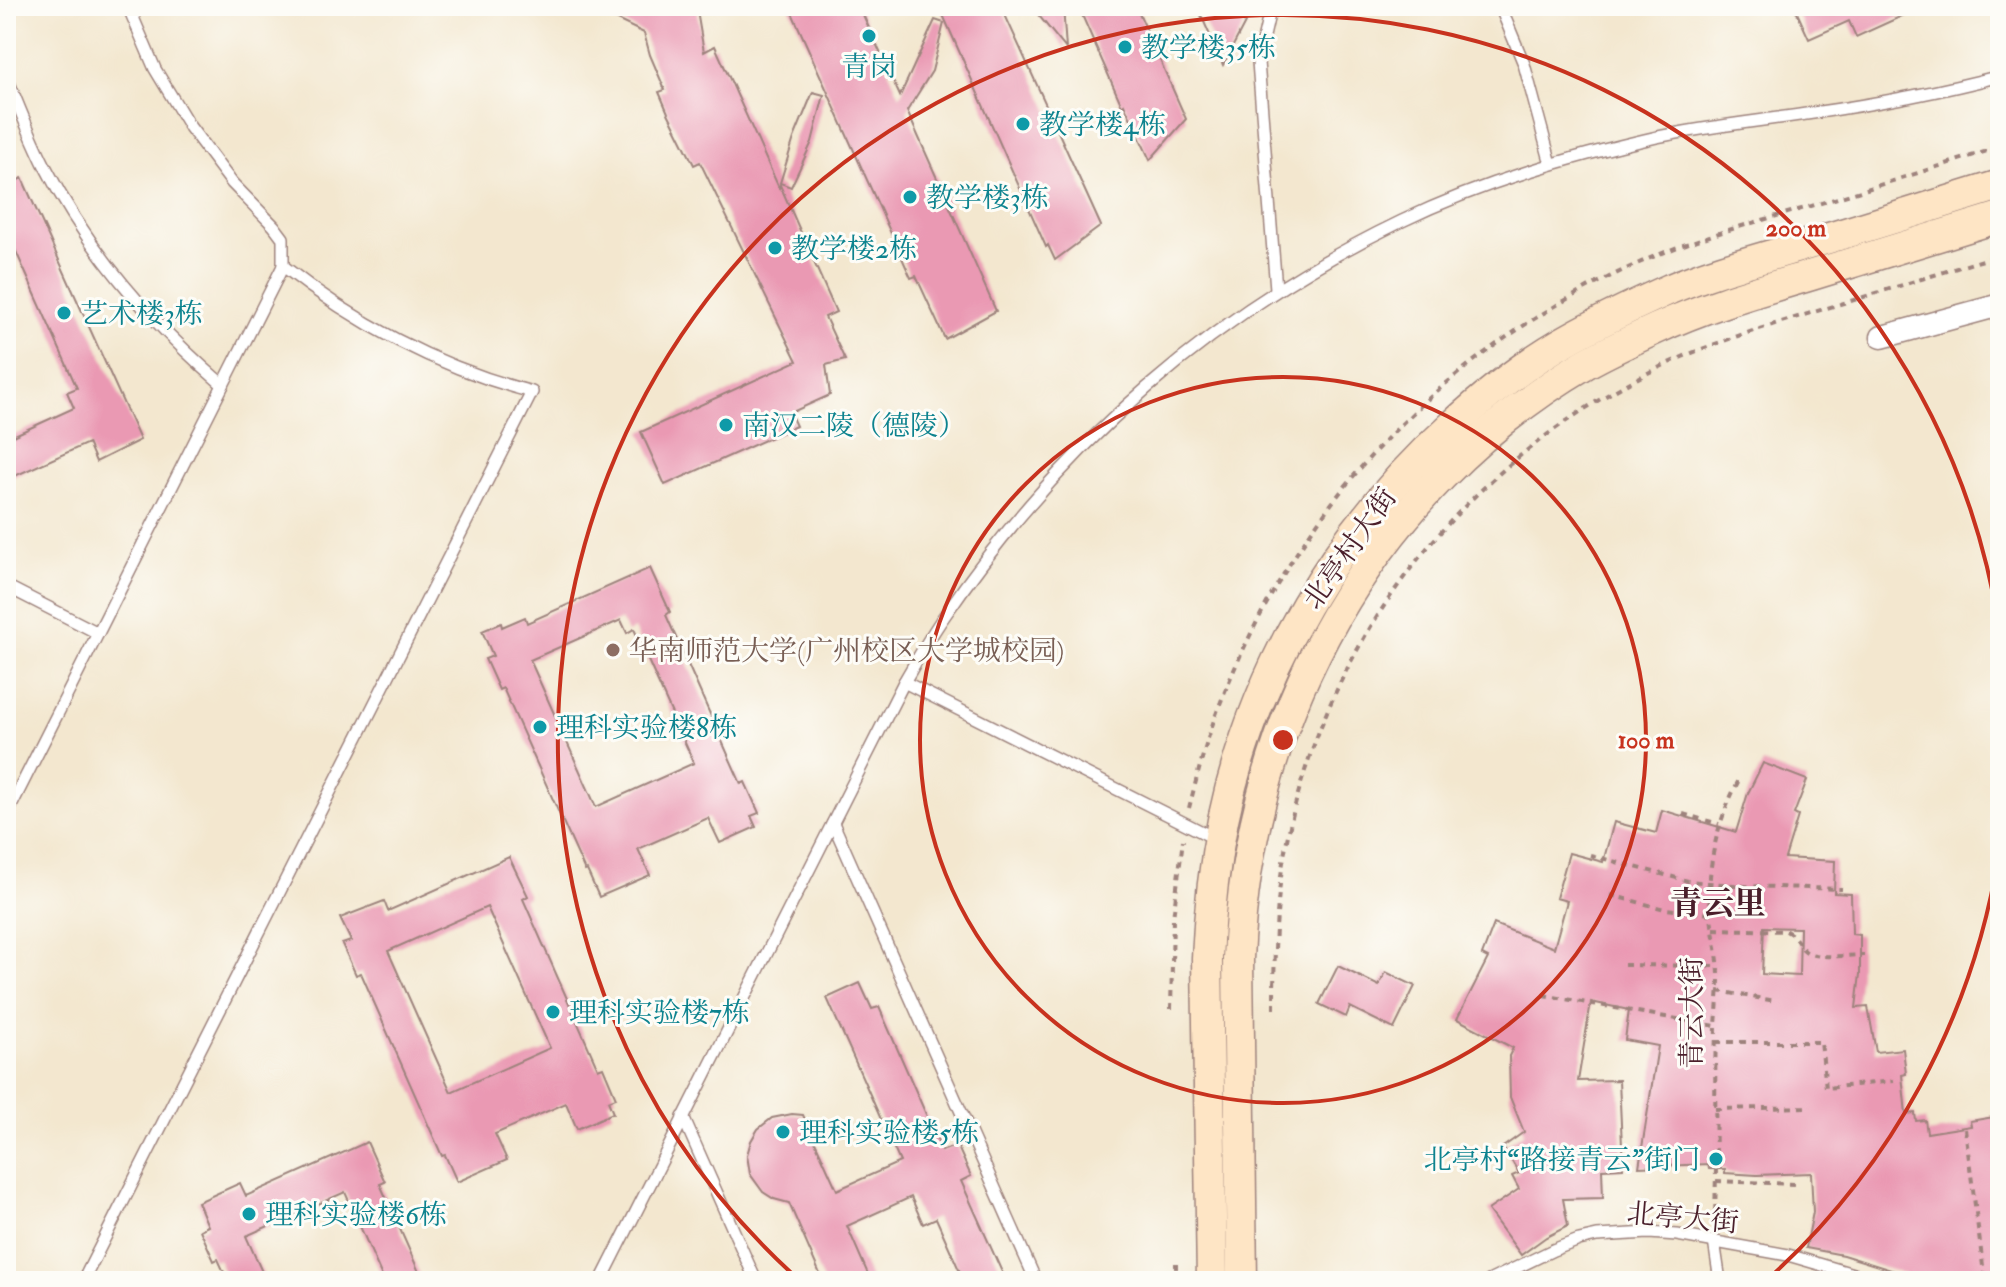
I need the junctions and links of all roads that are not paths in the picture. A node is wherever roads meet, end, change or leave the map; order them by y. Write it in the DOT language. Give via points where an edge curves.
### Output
graph roads {
  1 [pos="128,6"];
  2 [pos="1271,6"];
  3 [pos="1500,6"];
  4 [pos="6,75"];
  5 [pos="2000,76"];
  6 [pos="1551,164"];
  7 [pos="2000,185"];
  8 [pos="2000,217"];
  9 [pos="283,266"];
  10 [pos="1276,289"];
  11 [pos="2000,305"];
  12 [pos="1882,337"];
  13 [pos="223,385"];
  14 [pos="6,586"];
  15 [pos="98,633"];
  16 [pos="904,682"];
  17 [pos="6,816"];
  18 [pos="833,823"];
  19 [pos="1220,841"];
  20 [pos="683,1117"];
  21 [pos="1714,1241"];
  22 [pos="83,1281"];
  23 [pos="601,1281"];
  24 [pos="756,1281"];
  25 [pos="1036,1281"];
  26 [pos="1212,1281"];
  27 [pos="1242,1281"];
  28 [pos="1489,1281"];
  29 [pos="1720,1281"];
  30 [pos="1877,1281"];
  1 -- 9 [label="lane" via="155,69 190,127 283,238"];
  2 -- 10 [label="lane" via="1258,62"];
  3 -- 6 [label="lane" via="1524,64"];
  4 -- 13 [label="lane" via="46,169 77,222 143,308"];
  5 -- 6 [label="lane" via="1817,113 1662,136"];
  6 -- 10 [label="lane" via="1403,220"];
  7 -- 19 [label="main road, 北亭村大街" via="1675,287 1571,337 1465,414 1379,502 1309,601 1253,718"];
  8 -- 27 [label="main road, 北亭村大街" via="1686,315 1586,364 1460,460 1367,568 1315,653 1282,729 1247,863 1238,959"];
  9 -- 13 [label="lane"];
  9 -- 22 [label="lane" via="393,339 438,361 532,392"];
  10 -- 16 [label="lane" via="1148,385 1078,452 1010,526 944,616"];
  11 -- 12 [label="street"];
  13 -- 15 [label="lane"];
  14 -- 15 [label="lane"];
  15 -- 17 [label="lane"];
  16 -- 18 [label="lane"];
  16 -- 19 [label="lane"];
  18 -- 20 [label="lane"];
  18 -- 25 [label="lane"];
  19 -- 26 [label="main road, 北亭村大街" via="1207,958"];
  20 -- 23 [label="lane"];
  20 -- 24 [label="lane"];
  21 -- 28 [label="lane, 北亭大街" via="1649,1233 1597,1236 1567,1244"];
  21 -- 29 [label="lane"];
  21 -- 30 [label="lane, 北亭大街" via="1788,1255"];
}
